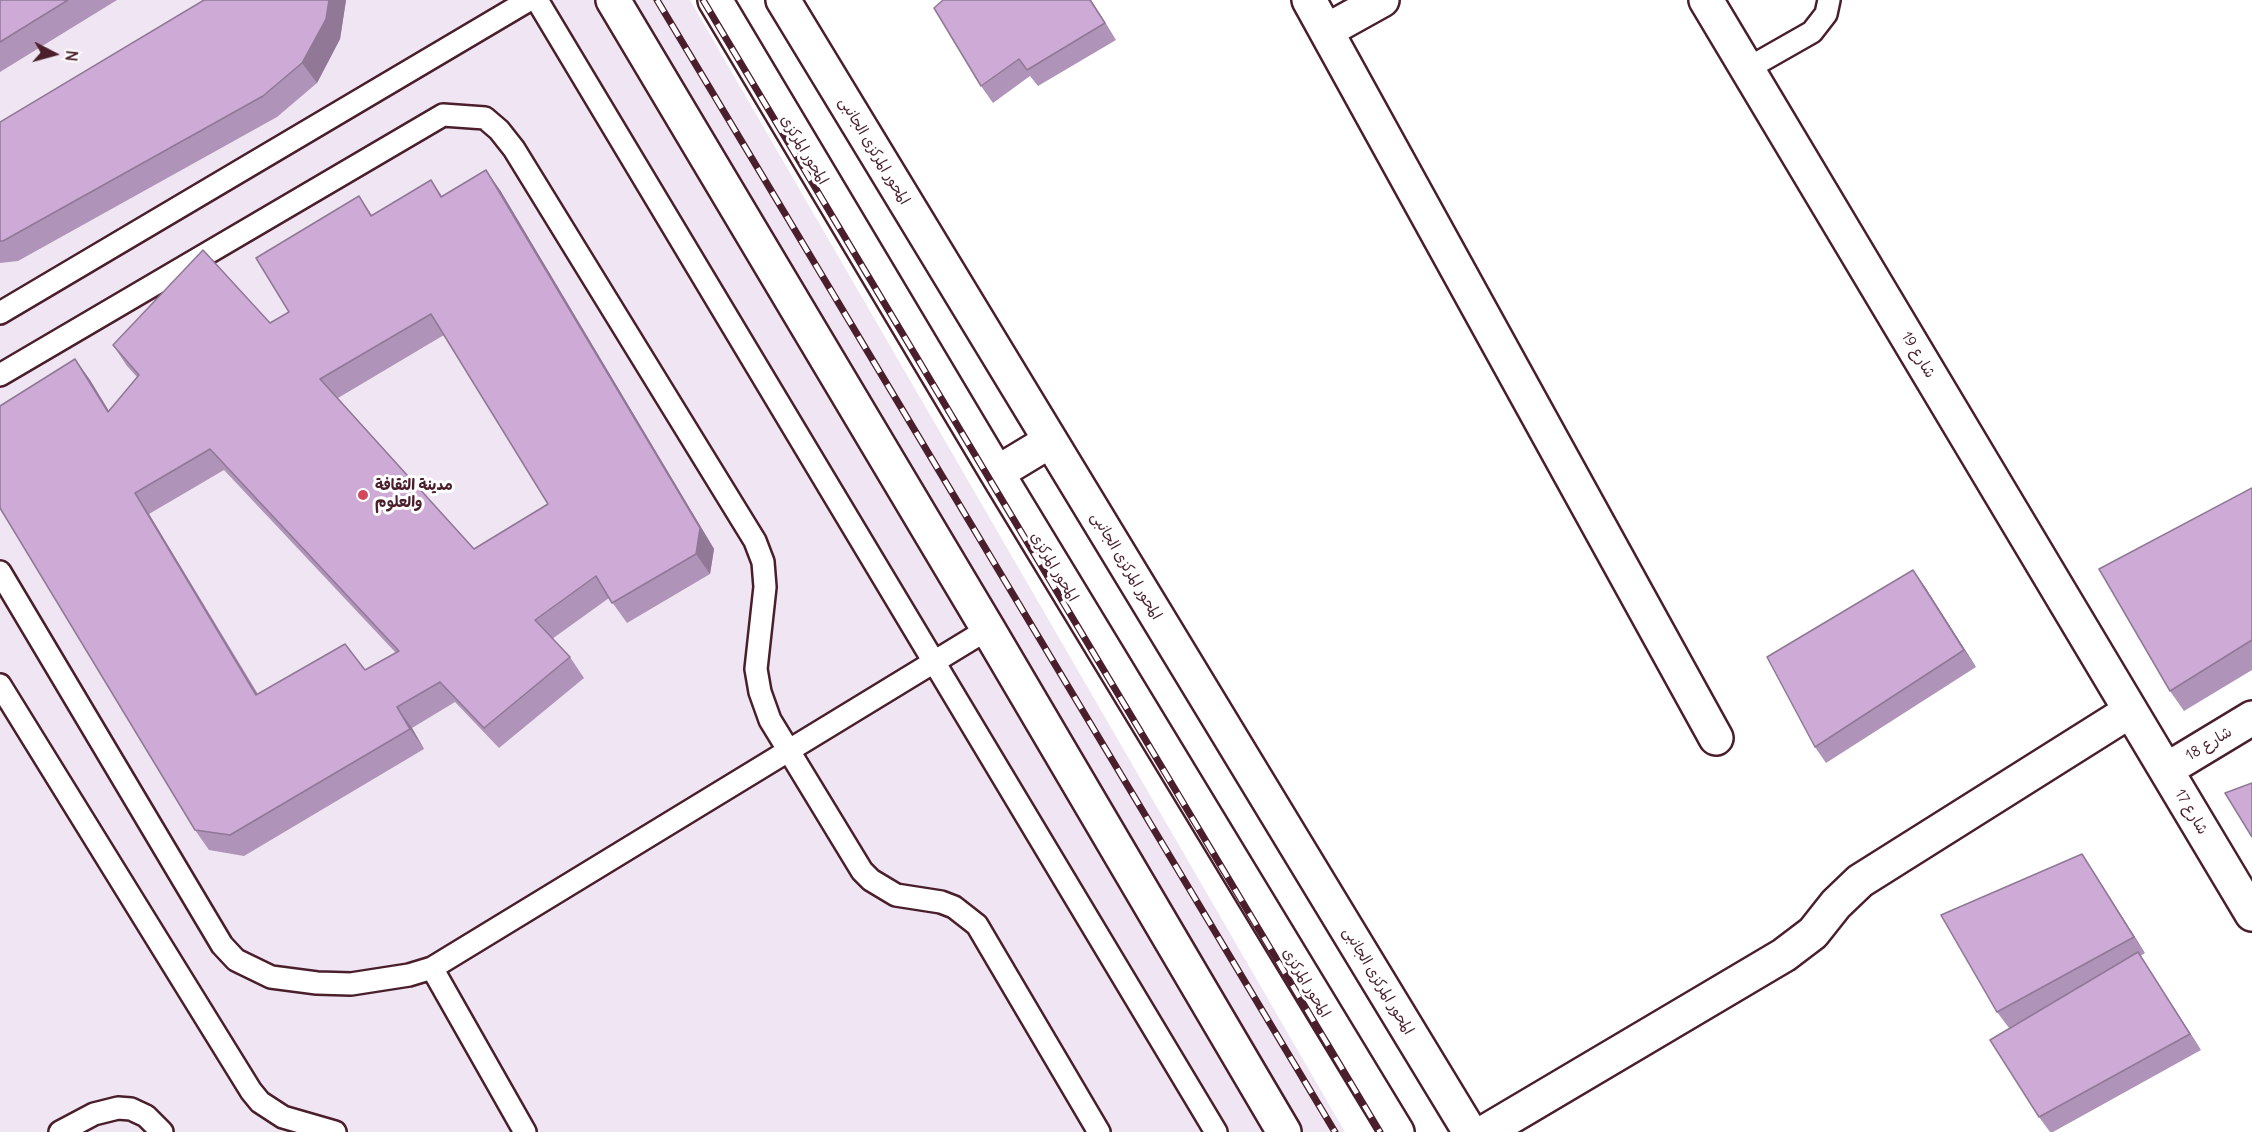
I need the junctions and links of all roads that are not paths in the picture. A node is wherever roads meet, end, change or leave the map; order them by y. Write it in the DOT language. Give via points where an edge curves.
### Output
graph roads {
  1 [pos="529,0"];
  2 [pos="537,0"];
  3 [pos="613,0"];
  4 [pos="715,0"];
  5 [pos="783,0"];
  6 [pos="1310,0"];
  7 [pos="1382,0"];
  8 [pos="1706,0"];
  9 [pos="1829,0"];
  10 [pos="1328,30"];
  11 [pos="1747,69"];
  12 [pos="0,314"];
  13 [pos="0,375"];
  14 [pos="1050,441"];
  15 [pos="997,473"];
  16 [pos="0,572"];
  17 [pos="988,628"];
  18 [pos="933,662"];
  19 [pos="0,685"];
  20 [pos="2130,711"];
  21 [pos="2252,718"];
  22 [pos="1716,738"];
  23 [pos="789,751"];
  24 [pos="2166,770"];
  25 [pos="2252,914"];
  26 [pos="432,968"];
  27 [pos="60,1132"];
  28 [pos="162,1132"];
  29 [pos="335,1132"];
  30 [pos="525,1132"];
  31 [pos="1099,1132"];
  32 [pos="1216,1132"];
  33 [pos="1284,1132"];
  34 [pos="1397,1132"];
  35 [pos="1470,1132"];
  36 [pos="1485,1132"];
  1 -- 12 [label="lane"];
  2 -- 18 [label="lane"];
  3 -- 17 [label="street"];
  4 -- 15 [label="street, المحور المركزى"];
  5 -- 14 [label="street, المحور المركزى الجانبى"];
  6 -- 10 [label="street"];
  7 -- 10 [label="street"];
  8 -- 11 [label="street, شارع 19"];
  9 -- 11 [label="lane" via="1826,14 1812,32"];
  10 -- 22 [label="street"];
  11 -- 20 [label="street, شارع 19"];
  13 -- 23 [label="lane" via="443,115 485,118 514,149 755,541 763,562 765,587 756,669 770,720"];
  14 -- 15 [label="street"];
  14 -- 35 [label="street, المحور المركزى الجانبى"];
  15 -- 34 [label="street, المحور المركزى"];
  16 -- 26 [label="lane" via="222,945 236,960 271,977 316,983 351,984"];
  17 -- 18 [label="lane"];
  17 -- 33 [label="street"];
  18 -- 23 [label="lane"];
  18 -- 32 [label="lane"];
  19 -- 29 [label="lane" via="251,1091 283,1117"];
  20 -- 24 [label="street, شارع 17"];
  20 -- 36 [label="street" via="1860,880 1813,933 1784,955"];
  21 -- 24 [label="street, شارع 18"];
  23 -- 26 [label="lane"];
  23 -- 31 [label="lane" via="871,880 896,895 954,907 976,925"];
  24 -- 25 [label="street, شارع 17"];
  26 -- 30 [label="lane"];
  27 -- 28 [label="lane" via="94,1114 118,1108 146,1116"];
}
